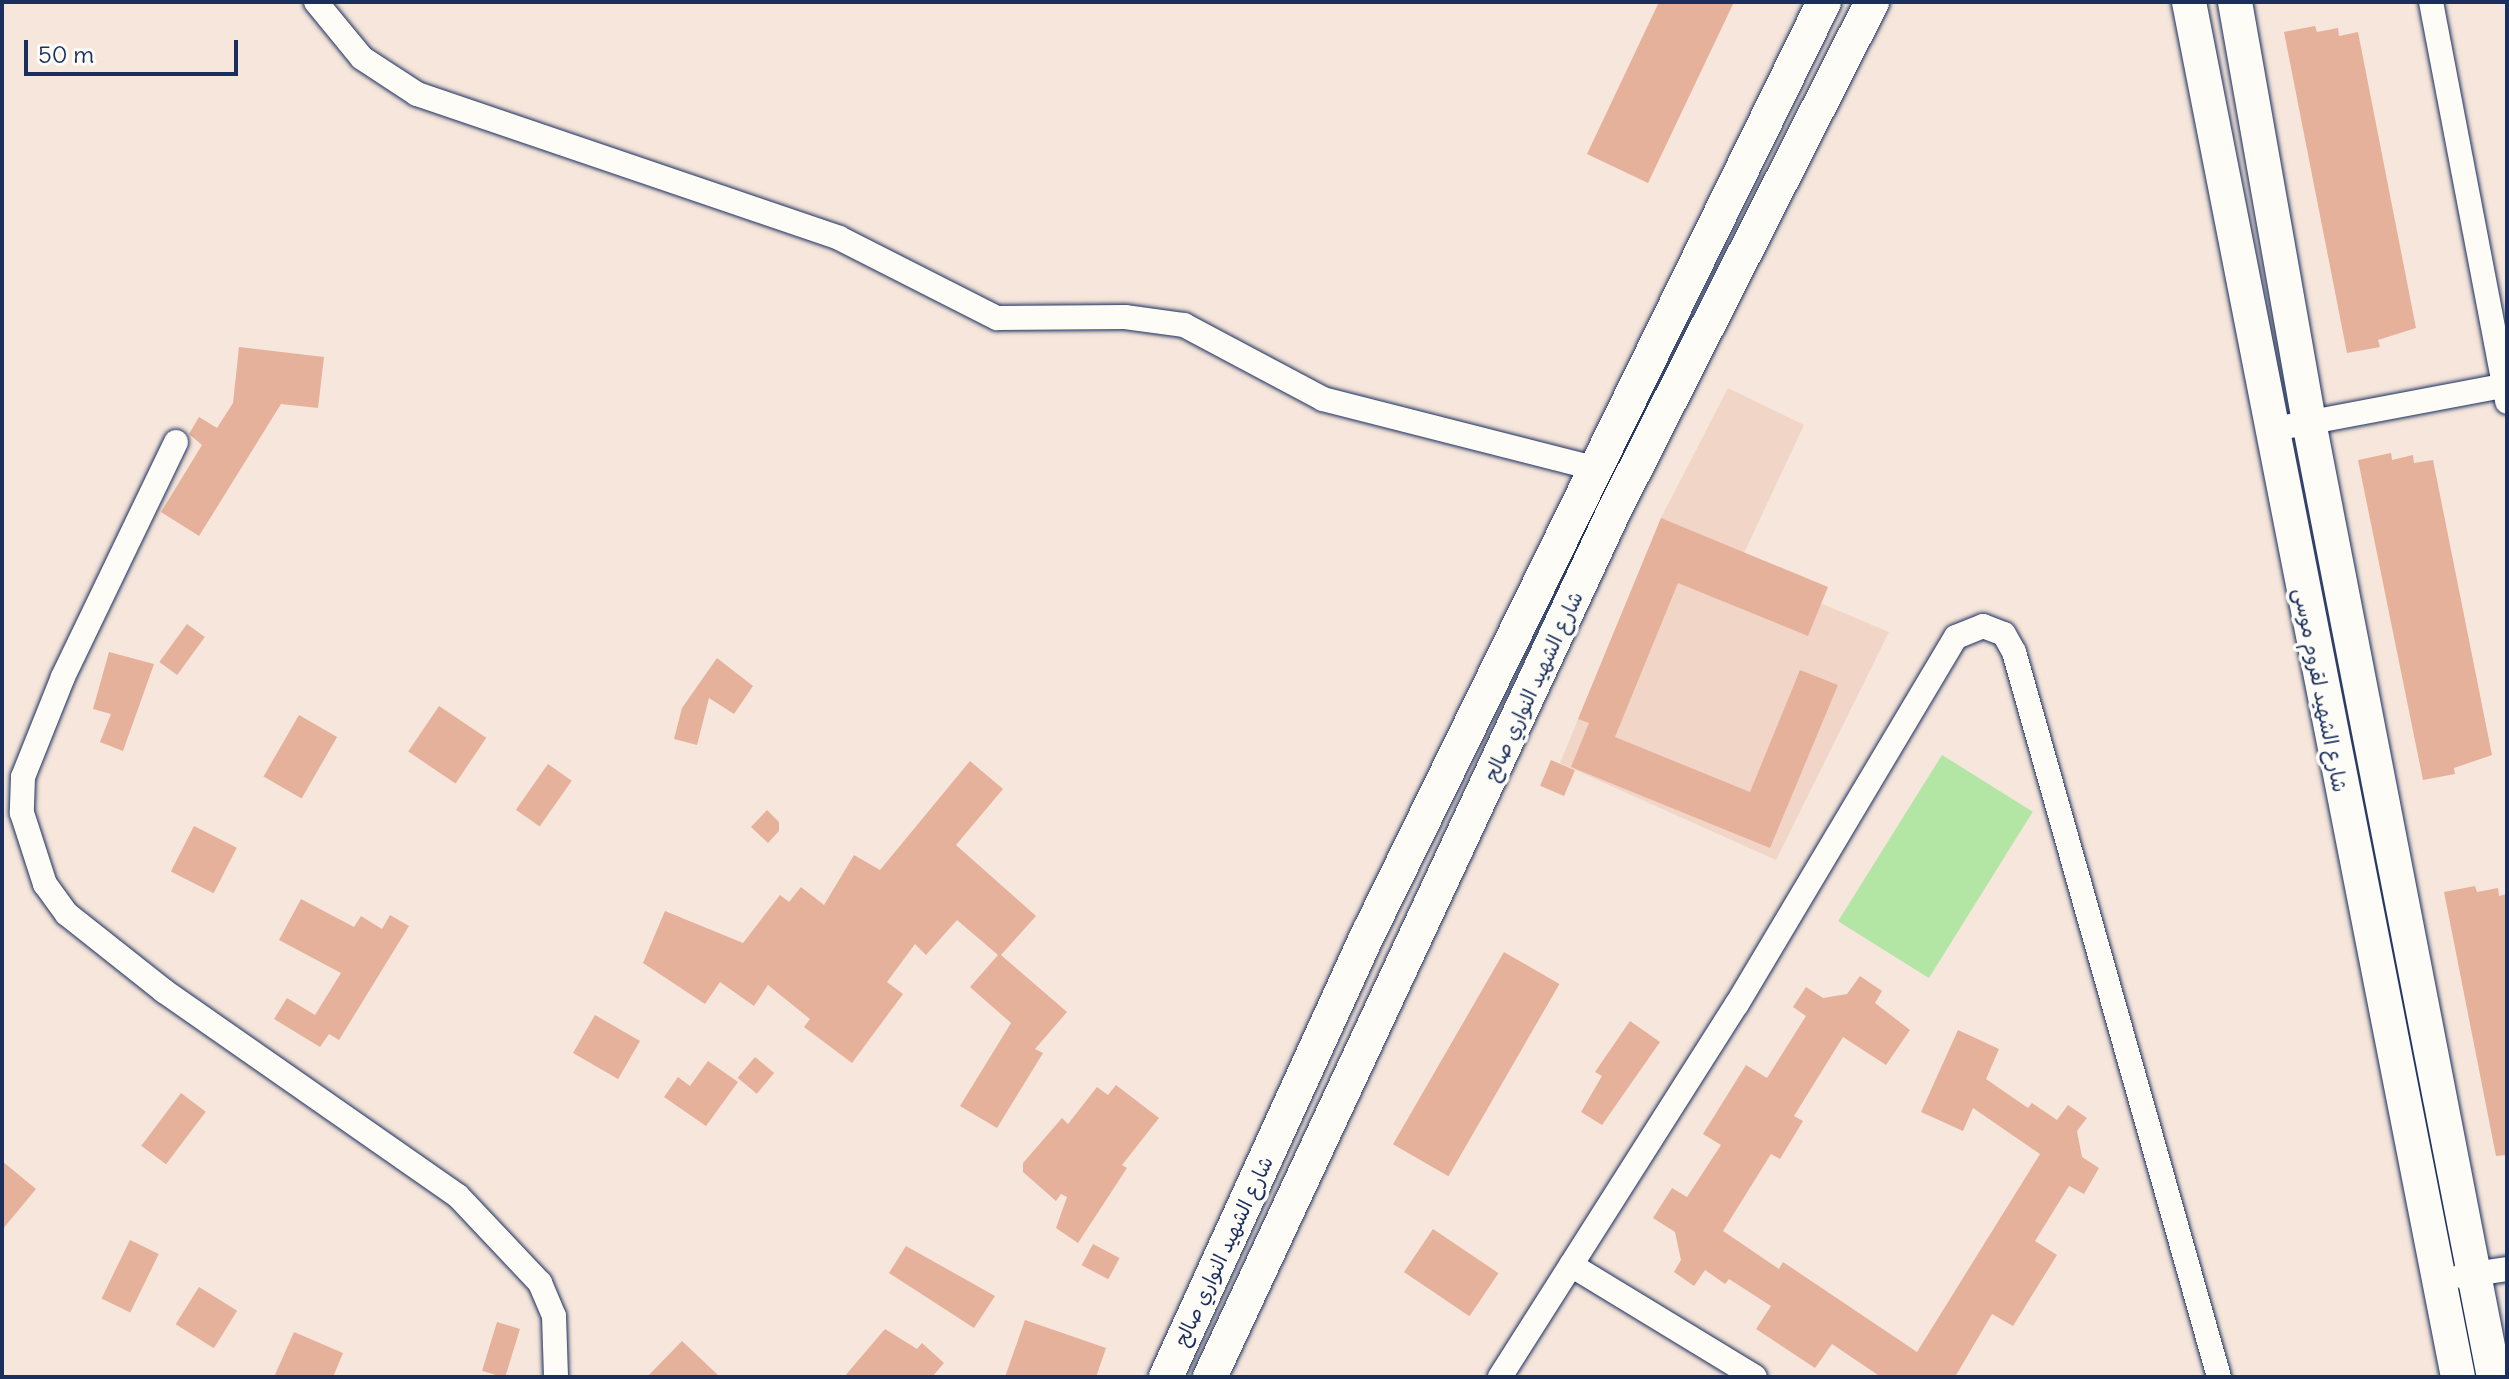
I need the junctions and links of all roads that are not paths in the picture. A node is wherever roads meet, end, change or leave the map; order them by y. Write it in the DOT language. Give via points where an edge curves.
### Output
graph roads {
  1 [pos="316,2"];
  2 [pos="1824,2"];
  3 [pos="1872,2"];
  4 [pos="2189,2"];
  5 [pos="2235,2"];
  6 [pos="2431,2"];
  7 [pos="2506,391"];
  8 [pos="2309,422"];
  9 [pos="2269,430"];
  10 [pos="176,442"];
  11 [pos="1597,469"];
  12 [pos="1571,1265"];
  13 [pos="2491,1272"];
  14 [pos="2438,1280"];
  15 [pos="556,1377"];
  16 [pos="1166,1377"];
  17 [pos="1210,1377"];
  18 [pos="1500,1377"];
  19 [pos="1755,1377"];
  20 [pos="2219,1377"];
  21 [pos="2458,1377"];
  22 [pos="2494,1377"];
  1 -- 11 [label="street" via="362,58 417,94 839,238 997,318 1137,318 1184,325 1323,399"];
  2 -- 11 [label="street, شارع الشهيد النواري صالح"];
  3 -- 17 [label="street, شارع الشهيد النواري صالح" via="1614,511"];
  4 -- 9 [label="street, شارع الشهيد لقروم موسى"];
  5 -- 8 [label="street, شارع الشهيد لقروم موسى"];
  6 -- 7 [label="street"];
  7 -- 8 [label="street"];
  8 -- 9 [label="street"];
  8 -- 13 [label="street, شارع الشهيد لقروم موسى"];
  9 -- 14 [label="street, شارع الشهيد لقروم موسى"];
  10 -- 15 [label="street" via="63,677 23,777 22,813 45,884 67,914 141,973 458,1196 540,1283 554,1316"];
  11 -- 16 [label="street, شارع الشهيد النواري صالح" via="1369,932"];
  12 -- 18 [label="street"];
  12 -- 19 [label="street"];
  12 -- 20 [label="street" via="1737,1004 1956,637 1983,626 2004,634 2014,652"];
  13 -- 14 [label="street"];
  13 -- 22 [label="street, شارع الشهيد لقروم موسى"];
  14 -- 21 [label="street, شارع الشهيد لقروم موسى"];
}
